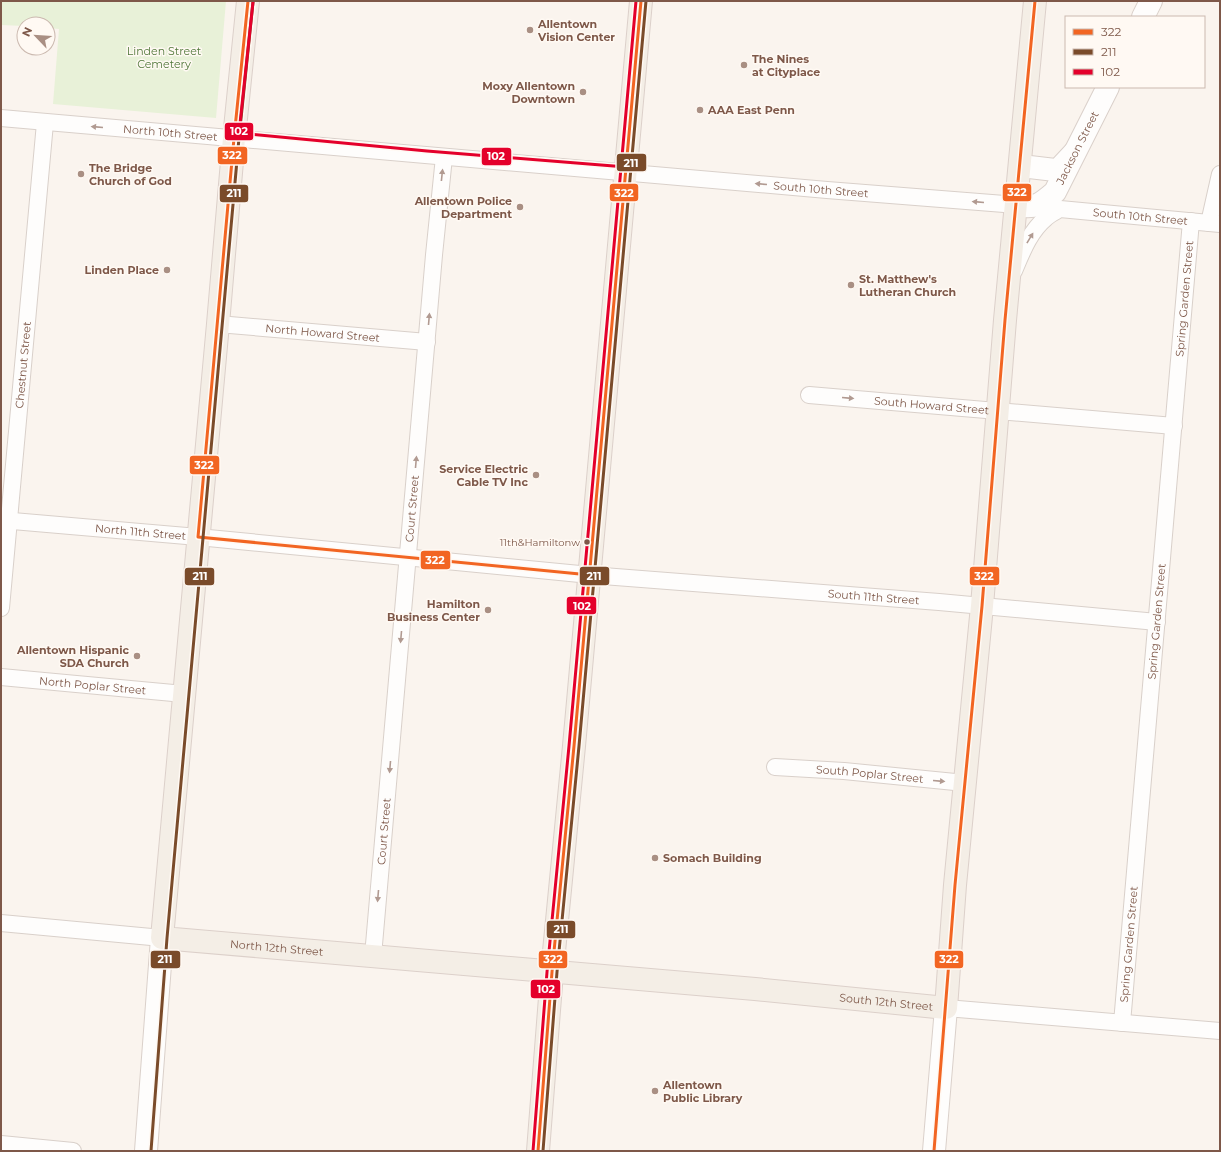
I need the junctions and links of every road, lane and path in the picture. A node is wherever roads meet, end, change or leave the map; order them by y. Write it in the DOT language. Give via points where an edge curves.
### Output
graph roads {
  1 [pos="248,1"];
  2 [pos="641,1"];
  3 [pos="1035,1"];
  4 [pos="1151,1"];
  5 [pos="1144,16"];
  6 [pos="1108,88"];
  7 [pos="1,118"];
  8 [pos="45,122"];
  9 [pos="234,138"];
  10 [pos="1077,150"];
  11 [pos="444,157"];
  12 [pos="1020,166"];
  13 [pos="626,172"];
  14 [pos="1220,174"];
  15 [pos="1058,201"];
  16 [pos="1017,205"];
  17 [pos="1191,221"];
  18 [pos="1214,223"];
  19 [pos="1008,286"];
  20 [pos="218,324"];
  21 [pos="427,342"];
  22 [pos="809,395"];
  23 [pos="997,411"];
  24 [pos="1174,426"];
  25 [pos="5,521"];
  26 [pos="198,537"];
  27 [pos="408,557"];
  28 [pos="590,575"];
  29 [pos="982,606"];
  30 [pos="1,608"];
  31 [pos="1157,622"];
  32 [pos="1,678"];
  33 [pos="184,694"];
  34 [pos="775,767"];
  35 [pos="965,783"];
  36 [pos="1,923"];
  37 [pos="162,938"];
  38 [pos="373,956"];
  39 [pos="552,972"];
  40 [pos="946,1008"];
  41 [pos="1122,1023"];
  42 [pos="1220,1031"];
  43 [pos="1,1144"];
  44 [pos="72,1151"];
  45 [pos="146,1151"];
  46 [pos="538,1151"];
  47 [pos="934,1151"];
  1 -- 9 [label="main road"];
  2 -- 13 [label="main road"];
  3 -- 12 [label="main road"];
  4 -- 5 [label="street"];
  6 -- 10 [label="street, Jackson Street"];
  7 -- 8 [label="street, North 10th Street"];
  9 -- 8 [label="street, North 10th Street, one-way"];
  8 -- 25 [label="street, Chestnut Street"];
  9 -- 11 [label="street, North 10th Street"];
  9 -- 20 [label="main road"];
  10 -- 12 [label="street" via="1060,168 1054,170"];
  10 -- 15 [label="street, Jackson Street"];
  11 -- 13 [label="street, North 10th Street"];
  21 -- 11 [label="street, Court Street, one-way"];
  12 -- 16 [label="main road"];
  16 -- 13 [label="street, South 10th Street, one-way"];
  13 -- 28 [label="main road"];
  14 -- 18 [label="street"];
  15 -- 16 [label="street, Jackson Street" via="1032,207"];
  15 -- 17 [label="street, South 10th Street"];
  19 -- 15 [label="street, one-way" via="1024,248"];
  16 -- 19 [label="main road"];
  17 -- 18 [label="street, South 10th Street"];
  17 -- 24 [label="street, Spring Garden Street"];
  19 -- 23 [label="main road"];
  20 -- 21 [label="street, North Howard Street"];
  20 -- 26 [label="main road"];
  27 -- 21 [label="street, Court Street, one-way"];
  22 -- 23 [label="street, South Howard Street, one-way"];
  23 -- 24 [label="street, South Howard Street"];
  23 -- 29 [label="main road"];
  24 -- 31 [label="street, Spring Garden Street"];
  25 -- 26 [label="street, North 11th Street"];
  25 -- 30 [label="street, Chestnut Street"];
  26 -- 27 [label="street, North 11th Street"];
  26 -- 33 [label="main road"];
  27 -- 28 [label="street, North 11th Street"];
  27 -- 38 [label="street, Court Street, one-way"];
  28 -- 29 [label="street, South 11th Street"];
  28 -- 39 [label="main road"];
  29 -- 31 [label="street, South 11th Street"];
  29 -- 35 [label="main road"];
  31 -- 41 [label="street, Spring Garden Street"];
  32 -- 33 [label="street, North Poplar Street"];
  33 -- 37 [label="main road"];
  34 -- 35 [label="street, South Poplar Street, one-way"];
  35 -- 40 [label="main road"];
  36 -- 37 [label="street, North 12th Street"];
  37 -- 38 [label="main road, North 12th Street"];
  37 -- 45 [label="street"];
  38 -- 39 [label="main road, North 12th Street"];
  39 -- 40 [label="main road, South 12th Street"];
  39 -- 46 [label="main road"];
  40 -- 41 [label="street, South 12th Street"];
  40 -- 47 [label="street"];
  41 -- 42 [label="street, South 12th Street"];
  43 -- 44 [label="street"];
}
